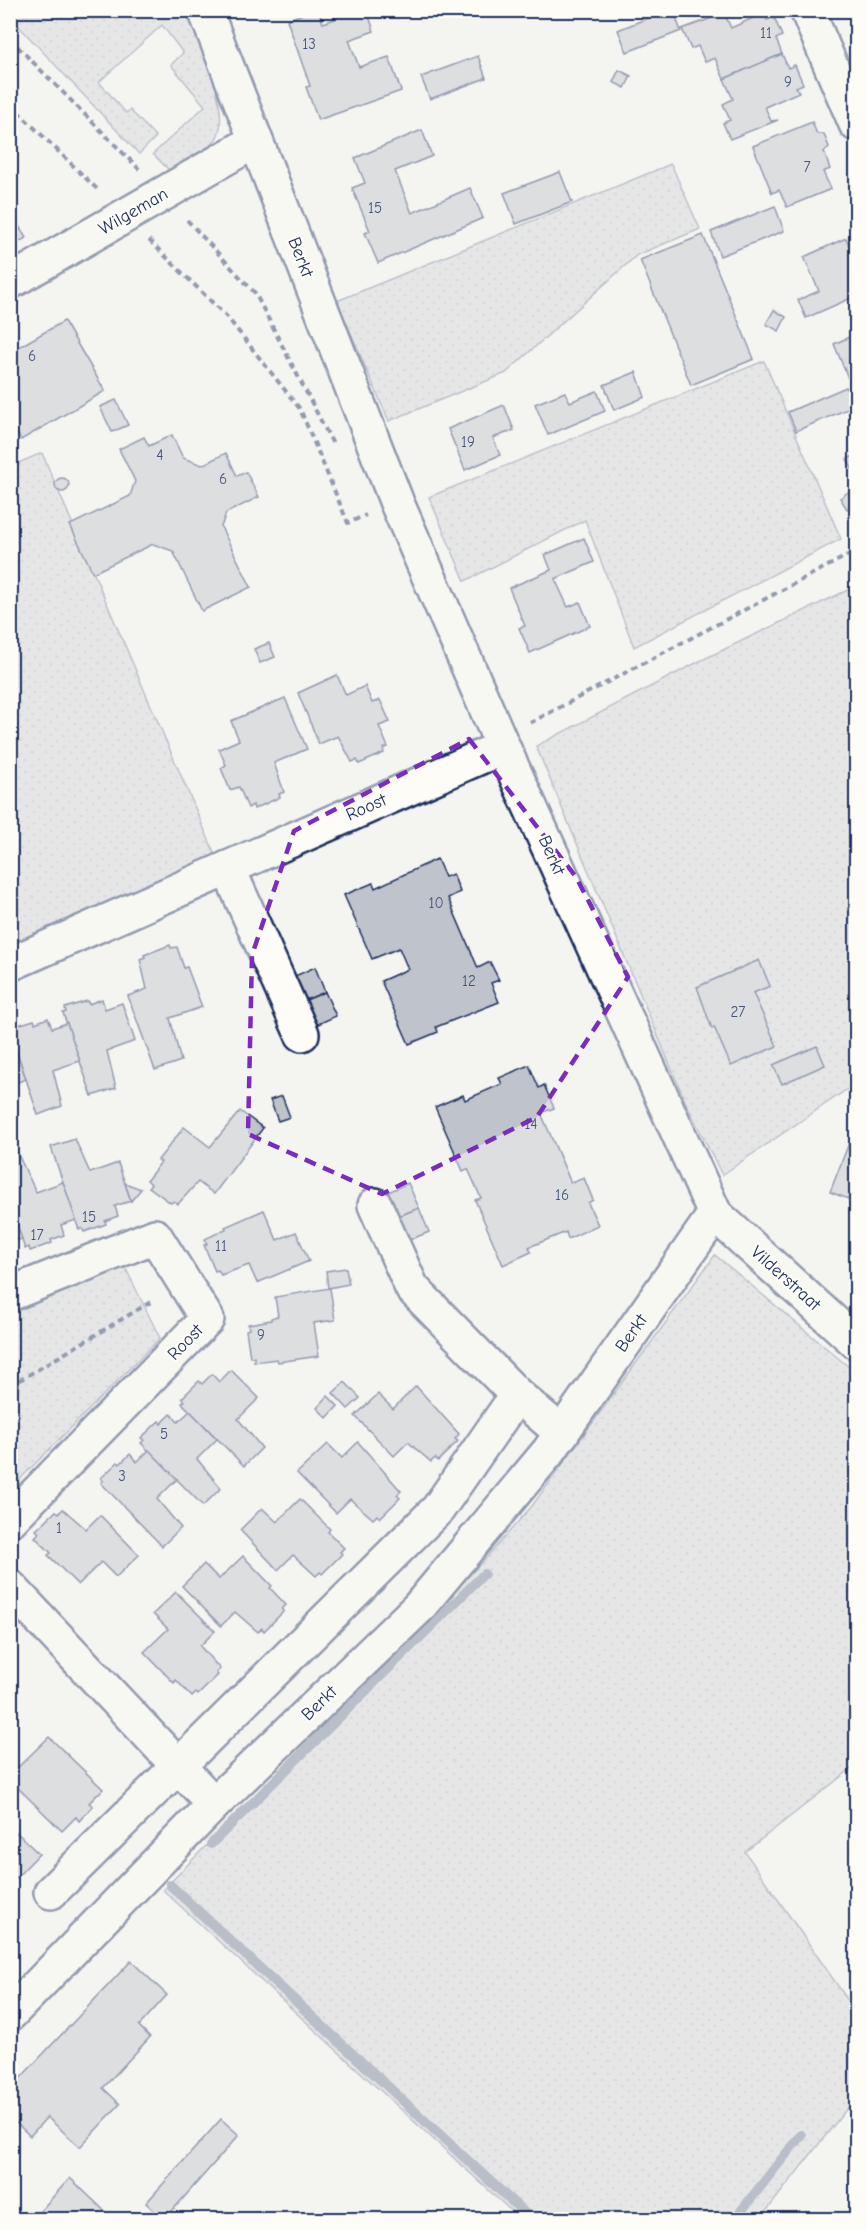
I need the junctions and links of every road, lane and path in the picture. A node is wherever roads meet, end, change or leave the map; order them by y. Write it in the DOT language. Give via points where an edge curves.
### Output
graph roads {
  1 [pos="205,10"];
  2 [pos="807,10"];
  3 [pos="10,39"];
  4 [pos="10,104"];
  5 [pos="856,124"];
  6 [pos="255,141"];
  7 [pos="163,194"];
  8 [pos="124,216"];
  9 [pos="10,282"];
  10 [pos="339,456"];
  11 [pos="398,503"];
  12 [pos="360,506"];
  13 [pos="364,516"];
  14 [pos="369,526"];
  15 [pos="856,551"];
  16 [pos="501,743"];
  17 [pos="228,868"];
  18 [pos="10,964"];
  19 [pos="302,1034"];
  20 [pos="375,1205"];
  21 [pos="715,1214"];
  22 [pos="183,1282"];
  23 [pos="10,1294"];
  24 [pos="856,1342"];
  25 [pos="10,1386"];
  26 [pos="517,1395"];
  27 [pos="562,1433"];
  28 [pos="10,1520"];
  29 [pos="10,1587"];
  30 [pos="178,1766"];
  31 [pos="214,1804"];
  32 [pos="51,1892"];
  33 [pos="10,2014"];
  1 -- 6 [label="street, Berkt"];
  2 -- 5 [label="street"];
  3 -- 7 [label="path"];
  4 -- 8 [label="path"];
  6 -- 7 [label="street, Wilgeman"];
  6 -- 11 [label="street, Berkt"];
  7 -- 8 [label="street, Wilgeman"];
  7 -- 10 [label="path" via="255,293"];
  8 -- 9 [label="street, Wilgeman"];
  8 -- 13 [label="path" via="227,317 300,409 348,524"];
  11 -- 13 [label="path"];
  11 -- 16 [label="street, Berkt"];
  12 -- 13 [label="path"];
  13 -- 14 [label="path"];
  15 -- 16 [label="path"];
  16 -- 17 [label="street, Roost"];
  16 -- 21 [label="street, Berkt"];
  17 -- 18 [label="street, Roost"];
  17 -- 19 [label="street"];
  20 -- 26 [label="street" via="412,1288"];
  21 -- 24 [label="street, Vilderstraat"];
  21 -- 27 [label="street, Berkt"];
  22 -- 23 [label="street, Roost" via="155,1236"];
  22 -- 25 [label="path"];
  22 -- 28 [label="street, Roost" via="207,1319"];
  26 -- 27 [label="street"];
  26 -- 30 [label="street" via="438,1509"];
  27 -- 31 [label="street, Berkt" via="418,1608"];
  29 -- 30 [label="street"];
  30 -- 31 [label="street"];
  30 -- 32 [label="street"];
  31 -- 33 [label="street, Berkt"];
}
